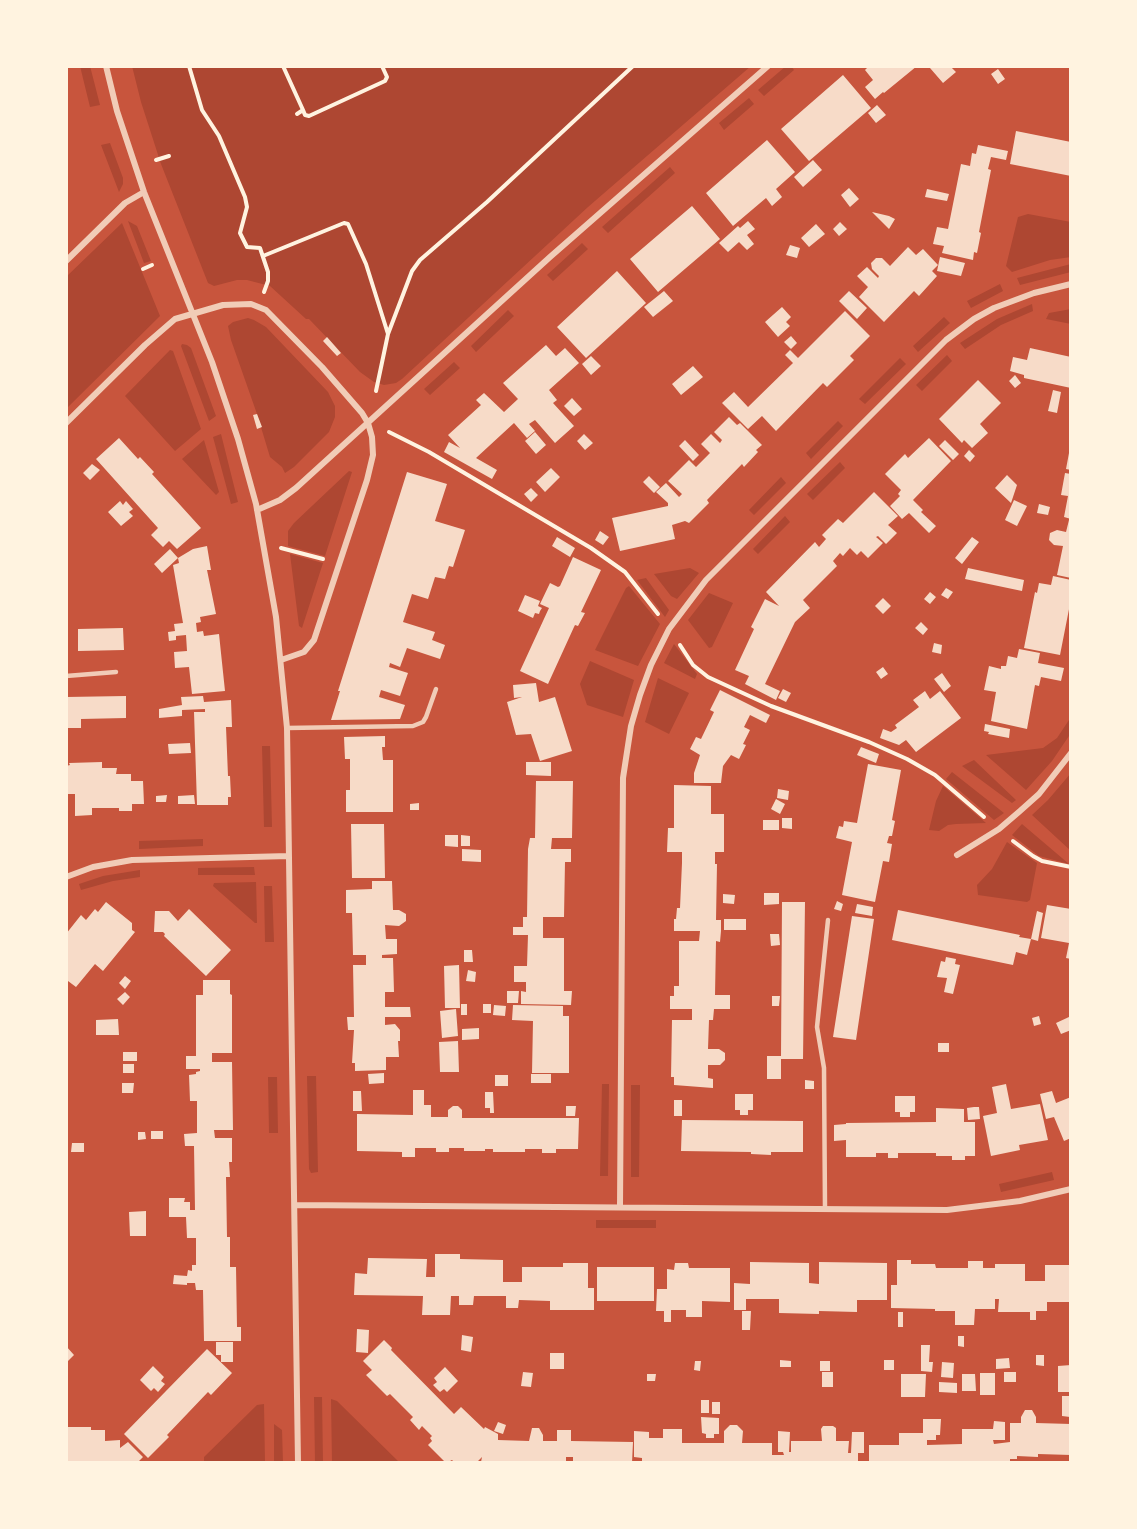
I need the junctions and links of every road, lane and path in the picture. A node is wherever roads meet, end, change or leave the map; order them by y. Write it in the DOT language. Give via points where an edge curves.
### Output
graph roads {
  1 [pos="106,66"];
  2 [pos="189,66"];
  3 [pos="283,66"];
  4 [pos="382,66"];
  5 [pos="633,66"];
  6 [pos="768,66"];
  7 [pos="303,110"];
  8 [pos="297,114"];
  9 [pos="169,156"];
  10 [pos="156,160"];
  11 [pos="144,192"];
  12 [pos="263,256"];
  13 [pos="66,261"];
  14 [pos="152,265"];
  15 [pos="143,269"];
  16 [pos="1071,284"];
  17 [pos="259,307"];
  18 [pos="193,313"];
  19 [pos="388,334"];
  20 [pos="66,423"];
  21 [pos="368,423"];
  22 [pos="257,510"];
  23 [pos="264,545"];
  24 [pos="341,564"];
  25 [pos="669,628"];
  26 [pos="281,660"];
  27 [pos="116,672"];
  28 [pos="66,676"];
  29 [pos="436,689"];
  30 [pos="287,728"];
  31 [pos="1071,753"];
  32 [pos="999,829"];
  33 [pos="957,855"];
  34 [pos="289,856"];
  35 [pos="1071,867"];
  36 [pos="66,877"];
  37 [pos="828,920"];
  38 [pos="1071,1189"];
  39 [pos="295,1205"];
  40 [pos="620,1206"];
  41 [pos="825,1209"];
  42 [pos="298,1463"];
  1 -- 11 [label="street"];
  2 -- 12 [label="path" via="202,110 219,136 246,201 240,233 247,247 260,248"];
  3 -- 7 [label="path"];
  4 -- 7 [label="path" via="385,81 309,116"];
  5 -- 19 [label="path" via="420,260"];
  6 -- 21 [label="street"];
  7 -- 8 [label="path"];
  9 -- 10 [label="path"];
  11 -- 13 [label="street" via="125,203"];
  11 -- 18 [label="street"];
  12 -- 17 [label="path" via="268,276"];
  12 -- 19 [label="path" via="348,224 366,264"];
  14 -- 15 [label="path"];
  16 -- 25 [label="street" via="994,309 946,340 724,561"];
  17 -- 18 [label="street" via="234,303"];
  17 -- 21 [label="street" via="272,315 322,367"];
  18 -- 20 [label="street" via="175,319 161,330"];
  18 -- 22 [label="street" via="232,420"];
  19 -- 21 [label="path"];
  21 -- 22 [label="street" via="280,501"];
  21 -- 24 [label="street" via="373,445 370,468"];
  21 -- 25 [label="path" via="429,452 598,552 625,572"];
  22 -- 23 [label="street"];
  23 -- 24 [label="path"];
  23 -- 26 [label="street"];
  24 -- 26 [label="street" via="310,647"];
  25 -- 32 [label="path" via="702,673 771,706 907,759 935,775"];
  25 -- 40 [label="street" via="640,694 623,778"];
  26 -- 30 [label="street"];
  27 -- 28 [label="lane"];
  29 -- 30 [label="lane" via="423,722 413,726"];
  30 -- 34 [label="street"];
  31 -- 32 [label="street" via="1039,794"];
  32 -- 33 [label="street"];
  32 -- 35 [label="path" via="1042,861"];
  34 -- 36 [label="street" via="132,860"];
  34 -- 39 [label="street"];
  37 -- 41 [label="lane" via="817,1027 824,1068"];
  38 -- 41 [label="street" via="970,1208"];
  39 -- 40 [label="street"];
  39 -- 42 [label="street"];
  40 -- 41 [label="street"];
}
